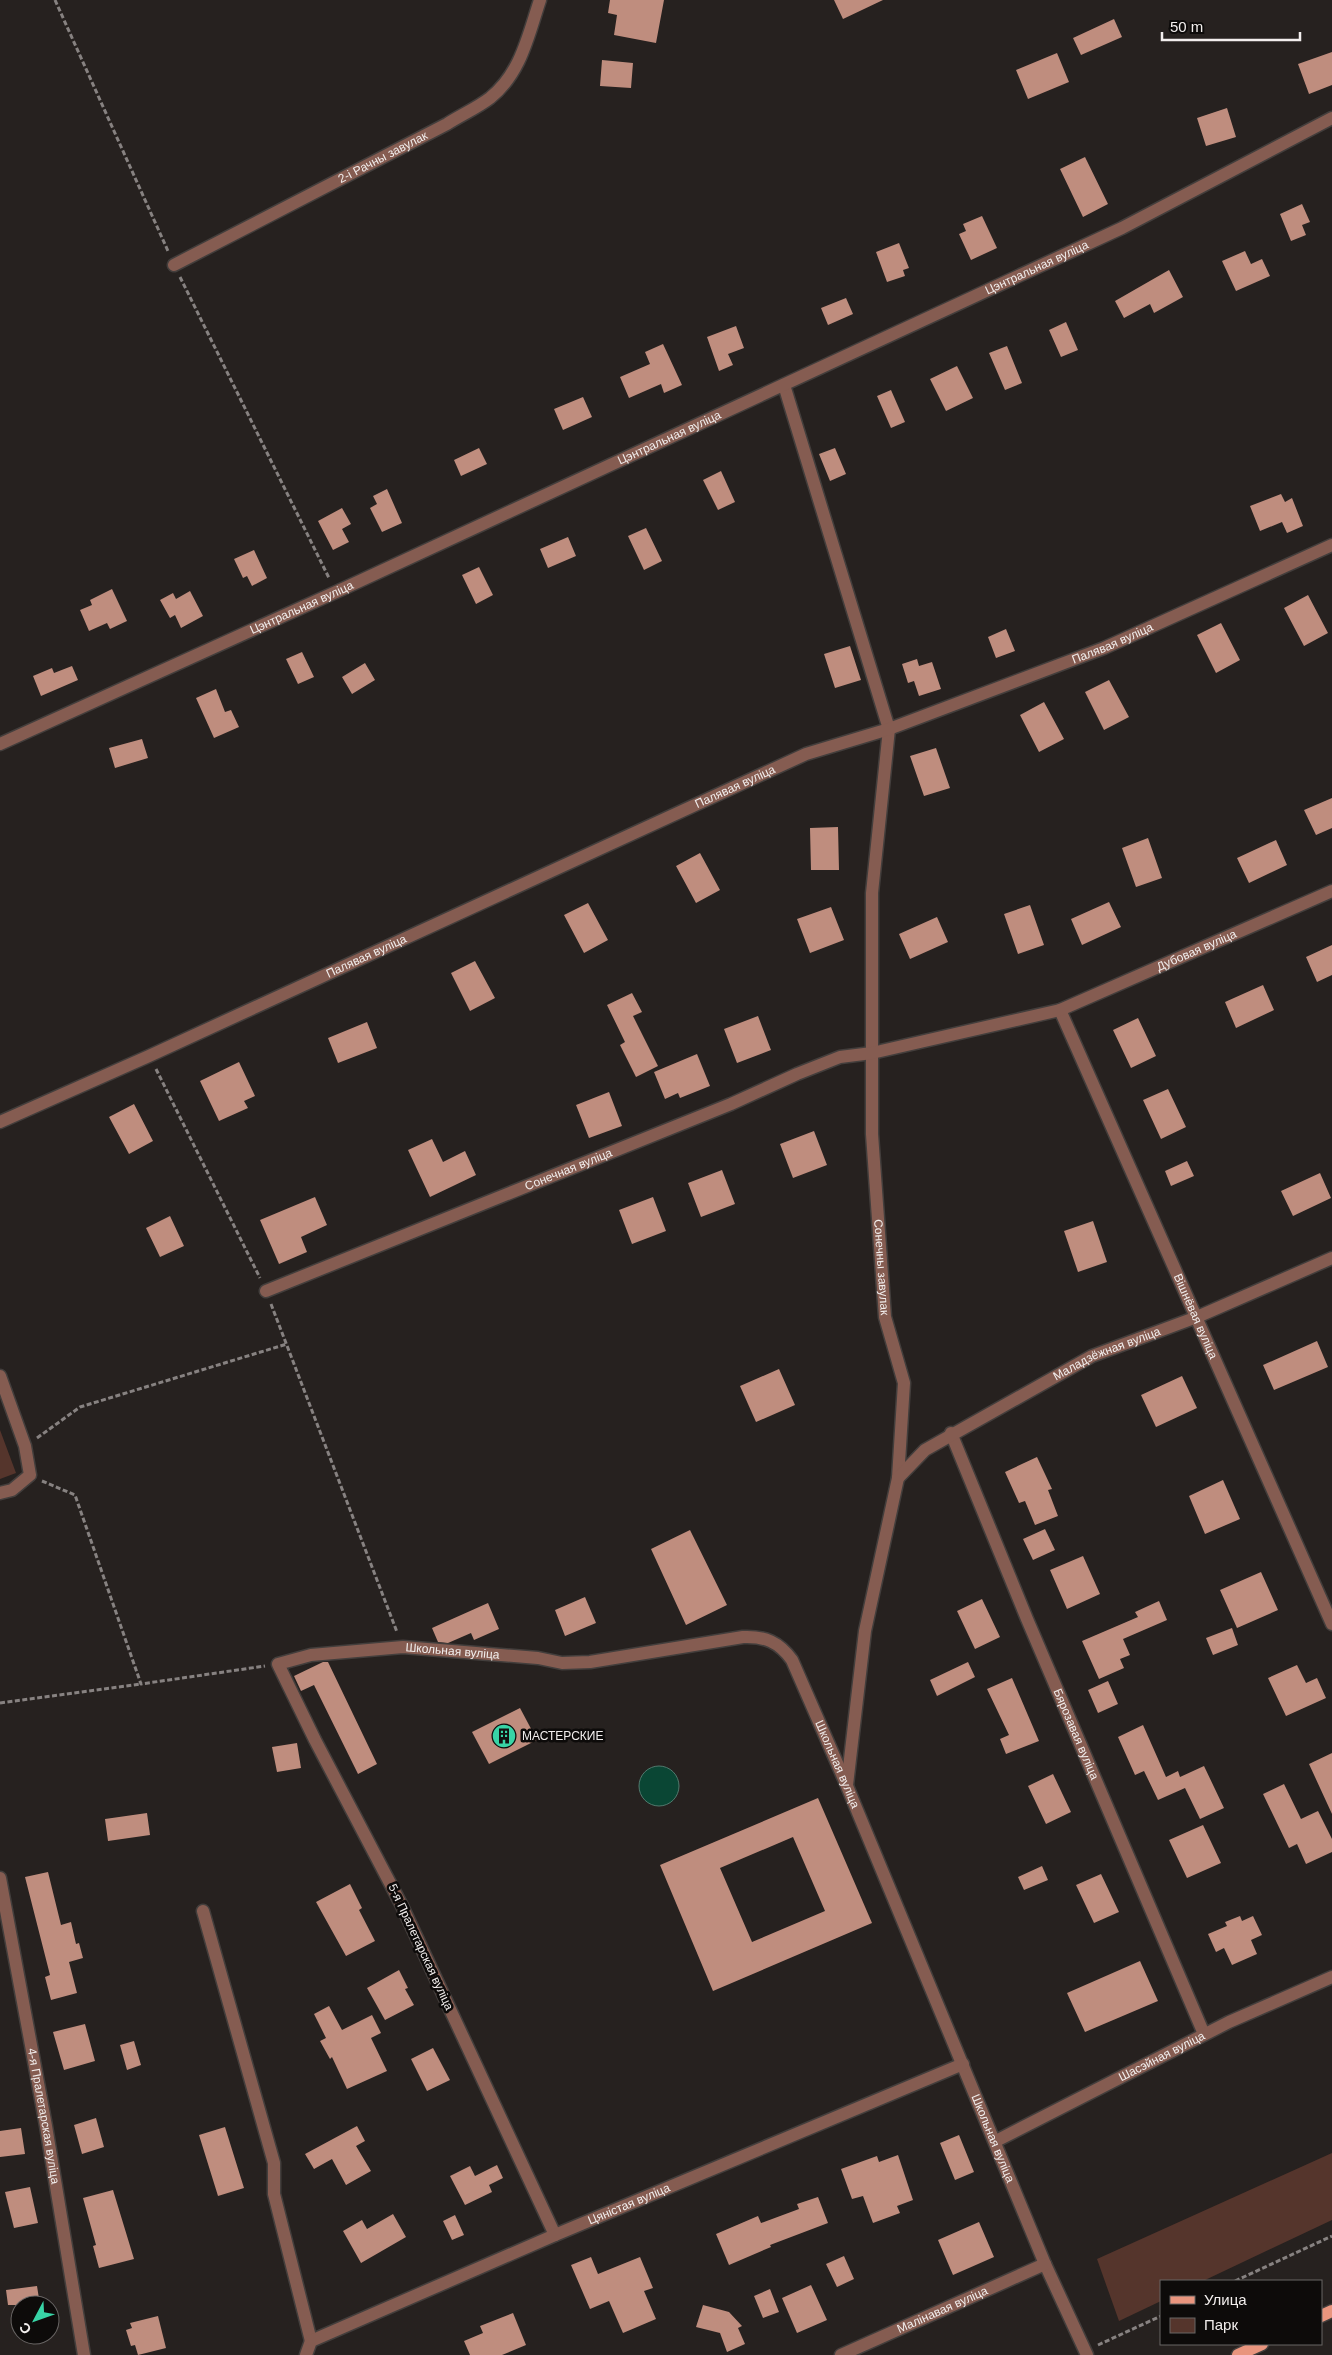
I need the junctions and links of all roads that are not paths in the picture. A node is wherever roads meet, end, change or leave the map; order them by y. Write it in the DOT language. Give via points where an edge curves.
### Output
graph roads {
  1 [pos="540,0"];
  2 [pos="1332,118"];
  3 [pos="174,264"];
  4 [pos="784,385"];
  5 [pos="1332,545"];
  6 [pos="889,729"];
  7 [pos="0,744"];
  8 [pos="1332,891"];
  9 [pos="1060,1010"];
  10 [pos="872,1053"];
  11 [pos="0,1122"];
  12 [pos="1332,1258"];
  13 [pos="266,1291"];
  14 [pos="1197,1317"];
  15 [pos="0,1376"];
  16 [pos="952,1433"];
  17 [pos="898,1478"];
  18 [pos="0,1493"];
  19 [pos="1332,1623"];
  20 [pos="278,1664"];
  21 [pos="847,1786"];
  22 [pos="0,1878"];
  23 [pos="202,1911"];
  24 [pos="1332,1978"];
  25 [pos="1204,2034"];
  26 [pos="963,2064"];
  27 [pos="996,2141"];
  28 [pos="555,2235"];
  29 [pos="1045,2264"];
  30 [pos="311,2341"];
  31 [pos="1260,2345"];
  32 [pos="1086,2353"];
  33 [pos="84,2355"];
  34 [pos="306,2355"];
  35 [pos="841,2355"];
  36 [pos="1238,2355"];
  1 -- 3 [label="street, 2-і Рачны завулак" via="522,58 508,80 489,98 438,128"];
  2 -- 4 [label="street, Цэнтральная вуліца" via="1122,228"];
  4 -- 6 [label="street"];
  4 -- 7 [label="street, Цэнтральная вуліца"];
  5 -- 6 [label="street, Палявая вуліца" via="1104,648"];
  6 -- 10 [label="street, Сонечны завулак" via="872,893"];
  6 -- 11 [label="street, Палявая вуліца" via="806,754"];
  8 -- 9 [label="street, Дубовая вуліца"];
  9 -- 10 [label="street"];
  9 -- 14 [label="street, Вішнёвая вуліца"];
  10 -- 13 [label="street, Сонечная вуліца" via="840,1057 732,1104"];
  10 -- 17 [label="street, Сонечны завулак" via="872,1134 885,1318 904,1382"];
  12 -- 14 [label="street, Маладзёжная вуліца"];
  14 -- 16 [label="street, Маладзёжная вуліца" via="1092,1356"];
  14 -- 19 [label="street, Вішнёвая вуліца"];
  15 -- 18 [label="street" via="25,1446 30,1475 12,1490"];
  16 -- 17 [label="street, Маладзёжная вуліца" via="925,1450"];
  16 -- 25 [label="street, Бярозавая вуліца" via="1027,1619"];
  17 -- 21 [label="street, Сонечны завулак" via="865,1631"];
  20 -- 21 [label="street, Школьная вуліца" via="311,1655 403,1647 571,1663 590,1662 759,1636 784,1649 792,1660"];
  20 -- 28 [label="street, 5-я Пралетарская вуліца" via="402,1906"];
  21 -- 26 [label="street, Школьная вуліца"];
  22 -- 33 [label="street, 4-я Пралетарская вуліца"];
  23 -- 30 [label="street" via="274,2163 274,2194"];
  24 -- 25 [label="street, Шасэйная вуліца"];
  25 -- 27 [label="street, Шасэйная вуліца"];
  26 -- 27 [label="street, Школьная вуліца"];
  26 -- 28 [label="street, Цяністая вуліца"];
  27 -- 29 [label="street, Школьная вуліца"];
  28 -- 30 [label="street, Цяністая вуліца"];
  29 -- 32 [label="street, Школьная вуліца"];
  29 -- 35 [label="street, Малінавая вуліца"];
  30 -- 34 [label="street"];
  31 -- 36 [label="main road"];
}
